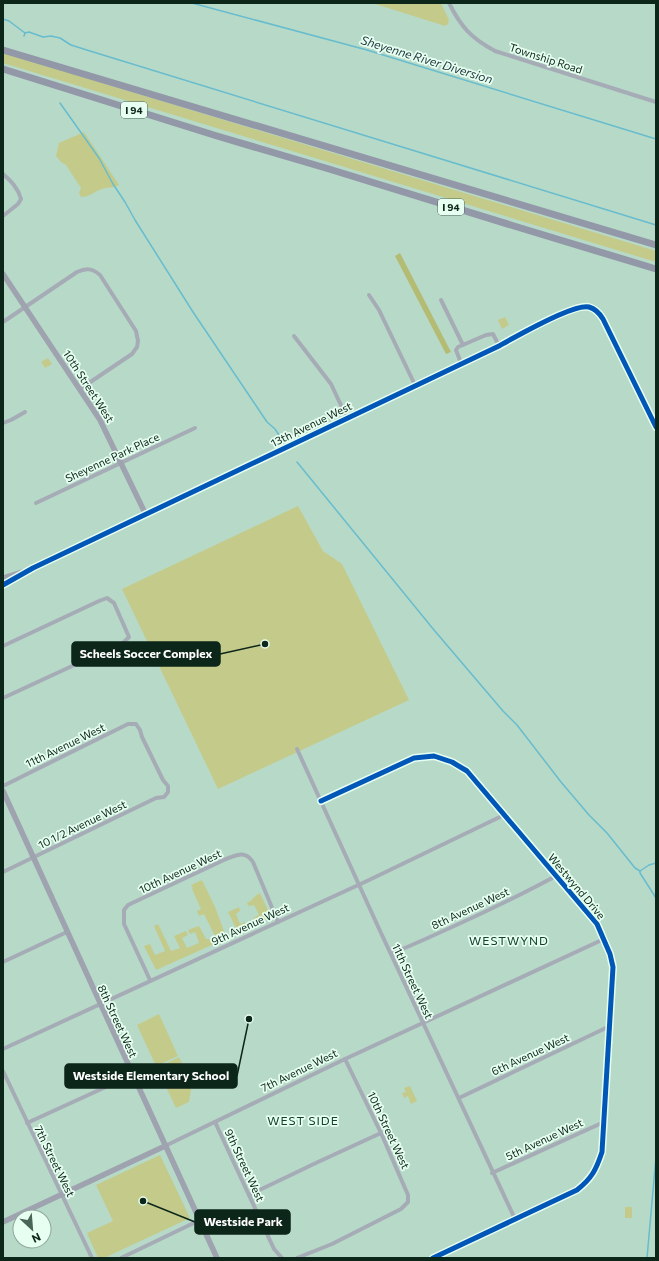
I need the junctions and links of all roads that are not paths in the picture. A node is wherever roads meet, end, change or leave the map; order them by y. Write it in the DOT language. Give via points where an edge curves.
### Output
graph roads {
  1 [pos="449,3"];
  2 [pos="3,50"];
  3 [pos="3,69"];
  4 [pos="656,102"];
  5 [pos="3,174"];
  6 [pos="3,216"];
  7 [pos="656,245"];
  8 [pos="656,269"];
  9 [pos="3,274"];
  10 [pos="369,295"];
  11 [pos="441,300"];
  12 [pos="25,308"];
  13 [pos="3,322"];
  14 [pos="294,336"];
  15 [pos="463,346"];
  16 [pos="499,346"];
  17 [pos="461,363"];
  18 [pos="415,385"];
  19 [pos="80,388"];
  20 [pos="25,412"];
  21 [pos="347,418"];
  22 [pos="3,423"];
  23 [pos="656,427"];
  24 [pos="195,428"];
  25 [pos="121,463"];
  26 [pos="36,503"];
  27 [pos="146,515"];
  28 [pos="33,568"];
  29 [pos="3,578"];
  30 [pos="3,585"];
  31 [pos="3,646"];
  32 [pos="3,698"];
  33 [pos="297,749"];
  34 [pos="3,786"];
  35 [pos="3,791"];
  36 [pos="168,792"];
  37 [pos="321,801"];
  38 [pos="504,815"];
  39 [pos="33,858"];
  40 [pos="3,872"];
  41 [pos="556,876"];
  42 [pos="359,884"];
  43 [pos="278,922"];
  44 [pos="67,932"];
  45 [pos="604,939"];
  46 [pos="391,954"];
  47 [pos="3,962"];
  48 [pos="150,980"];
  49 [pos="100,1004"];
  50 [pos="423,1023"];
  51 [pos="610,1026"];
  52 [pos="3,1049"];
  53 [pos="345,1059"];
  54 [pos="3,1071"];
  55 [pos="132,1075"];
  56 [pos="459,1098"];
  57 [pos="215,1122"];
  58 [pos="604,1122"];
  59 [pos="27,1123"];
  60 [pos="381,1133"];
  61 [pos="165,1146"];
  62 [pos="492,1173"];
  63 [pos="61,1194"];
  64 [pos="249,1195"];
  65 [pos="515,1219"];
  66 [pos="200,1220"];
  67 [pos="3,1222"];
  68 [pos="92,1258"];
  69 [pos="121,1258"];
  70 [pos="217,1258"];
  71 [pos="282,1258"];
  72 [pos="297,1258"];
  73 [pos="433,1258"];
  1 -- 4 [label="street, Township Road" via="467,31 495,51"];
  2 -- 7 [label="highway, I 94"];
  3 -- 8 [label="highway, I 94"];
  5 -- 6 [label="street" via="12,181 21,199"];
  9 -- 12 [label="street, 10th Street West"];
  10 -- 18 [label="street" via="379,310"];
  11 -- 15 [label="street"];
  12 -- 13 [label="street"];
  12 -- 19 [label="street, 10th Street West"];
  12 -- 19 [label="street" via="77,272 89,269 100,275 136,331 138,342 132,354"];
  14 -- 21 [label="street" via="331,384"];
  15 -- 16 [label="street" via="490,333"];
  15 -- 17 [label="street" via="456,350"];
  16 -- 17 [label="street, 13th Avenue West"];
  16 -- 23 [label="street, 13th Avenue West" via="575,308 590,307 598,312 609,331"];
  17 -- 18 [label="street, 13th Avenue West"];
  18 -- 21 [label="street, 13th Avenue West"];
  19 -- 25 [label="street, 10th Street West" via="100,420"];
  20 -- 22 [label="street"];
  21 -- 27 [label="street, 13th Avenue West"];
  24 -- 25 [label="street, Sheyenne Park Place"];
  25 -- 26 [label="street, Sheyenne Park Place"];
  25 -- 27 [label="street, 10th Street West"];
  27 -- 28 [label="street, 13th Avenue West"];
  28 -- 29 [label="street, 13th Avenue West"];
  28 -- 30 [label="street, 13th Avenue West"];
  31 -- 32 [label="street" via="107,598 114,603 129,637 124,642"];
  33 -- 37 [label="street, 11th Street West"];
  34 -- 36 [label="street, 11th Avenue West" via="128,724 136,724 168,786"];
  35 -- 39 [label="street, 8th Street West"];
  36 -- 39 [label="street, 10 1/2 Avenue West" via="164,797 156,798"];
  37 -- 38 [label="street, Westwynd Drive" via="414,758 434,756 467,771"];
  37 -- 42 [label="street, 11th Street West"];
  38 -- 41 [label="street, Westwynd Drive"];
  38 -- 42 [label="street, 9th Avenue West"];
  39 -- 40 [label="street, 10 1/2 Avenue West"];
  39 -- 44 [label="street, 8th Street West"];
  41 -- 45 [label="street, Westwynd Drive" via="597,924"];
  41 -- 46 [label="street, 8th Avenue West" via="436,935"];
  42 -- 43 [label="street, 9th Avenue West"];
  42 -- 46 [label="street, 11th Street West"];
  43 -- 48 [label="street, 9th Avenue West"];
  43 -- 48 [label="street, 10th Avenue West" via="249,857 240,854 226,859 128,905 124,910 124,924"];
  44 -- 47 [label="street"];
  44 -- 49 [label="street, 8th Street West"];
  45 -- 50 [label="street, 7th Avenue West"];
  45 -- 51 [label="street, Westwynd Drive" via="613,967"];
  46 -- 50 [label="street, 11th Street West"];
  48 -- 49 [label="street, 9th Avenue West"];
  49 -- 52 [label="street, 9th Avenue West"];
  49 -- 55 [label="street, 8th Street West"];
  50 -- 53 [label="street, 7th Avenue West"];
  50 -- 56 [label="street, 11th Street West"];
  51 -- 56 [label="street, 6th Avenue West"];
  51 -- 58 [label="street, Westwynd Drive"];
  53 -- 57 [label="street, 7th Avenue West"];
  53 -- 60 [label="street, 10th Street West"];
  54 -- 59 [label="street, 7th Street West"];
  55 -- 59 [label="street"];
  55 -- 61 [label="street, 8th Street West"];
  56 -- 62 [label="street, 11th Street West"];
  57 -- 61 [label="street, 7th Avenue West"];
  57 -- 64 [label="street, 9th Street West"];
  58 -- 62 [label="street, 5th Avenue West"];
  58 -- 65 [label="street, Westwynd Drive" via="602,1152 593,1176 577,1190"];
  59 -- 63 [label="street, 7th Street West"];
  60 -- 64 [label="street"];
  60 -- 72 [label="street, 10th Street West" via="408,1195 408,1202 401,1209 332,1244"];
  61 -- 63 [label="street, 7th Avenue West"];
  61 -- 66 [label="street, 8th Street West"];
  62 -- 65 [label="street, 11th Street West"];
  63 -- 67 [label="street, 7th Avenue West"];
  63 -- 68 [label="street, 7th Street West"];
  64 -- 71 [label="street, 9th Street West" via="274,1249"];
  65 -- 73 [label="street, Westwynd Drive"];
  66 -- 69 [label="street"];
  66 -- 70 [label="street, 8th Street West"];
}
